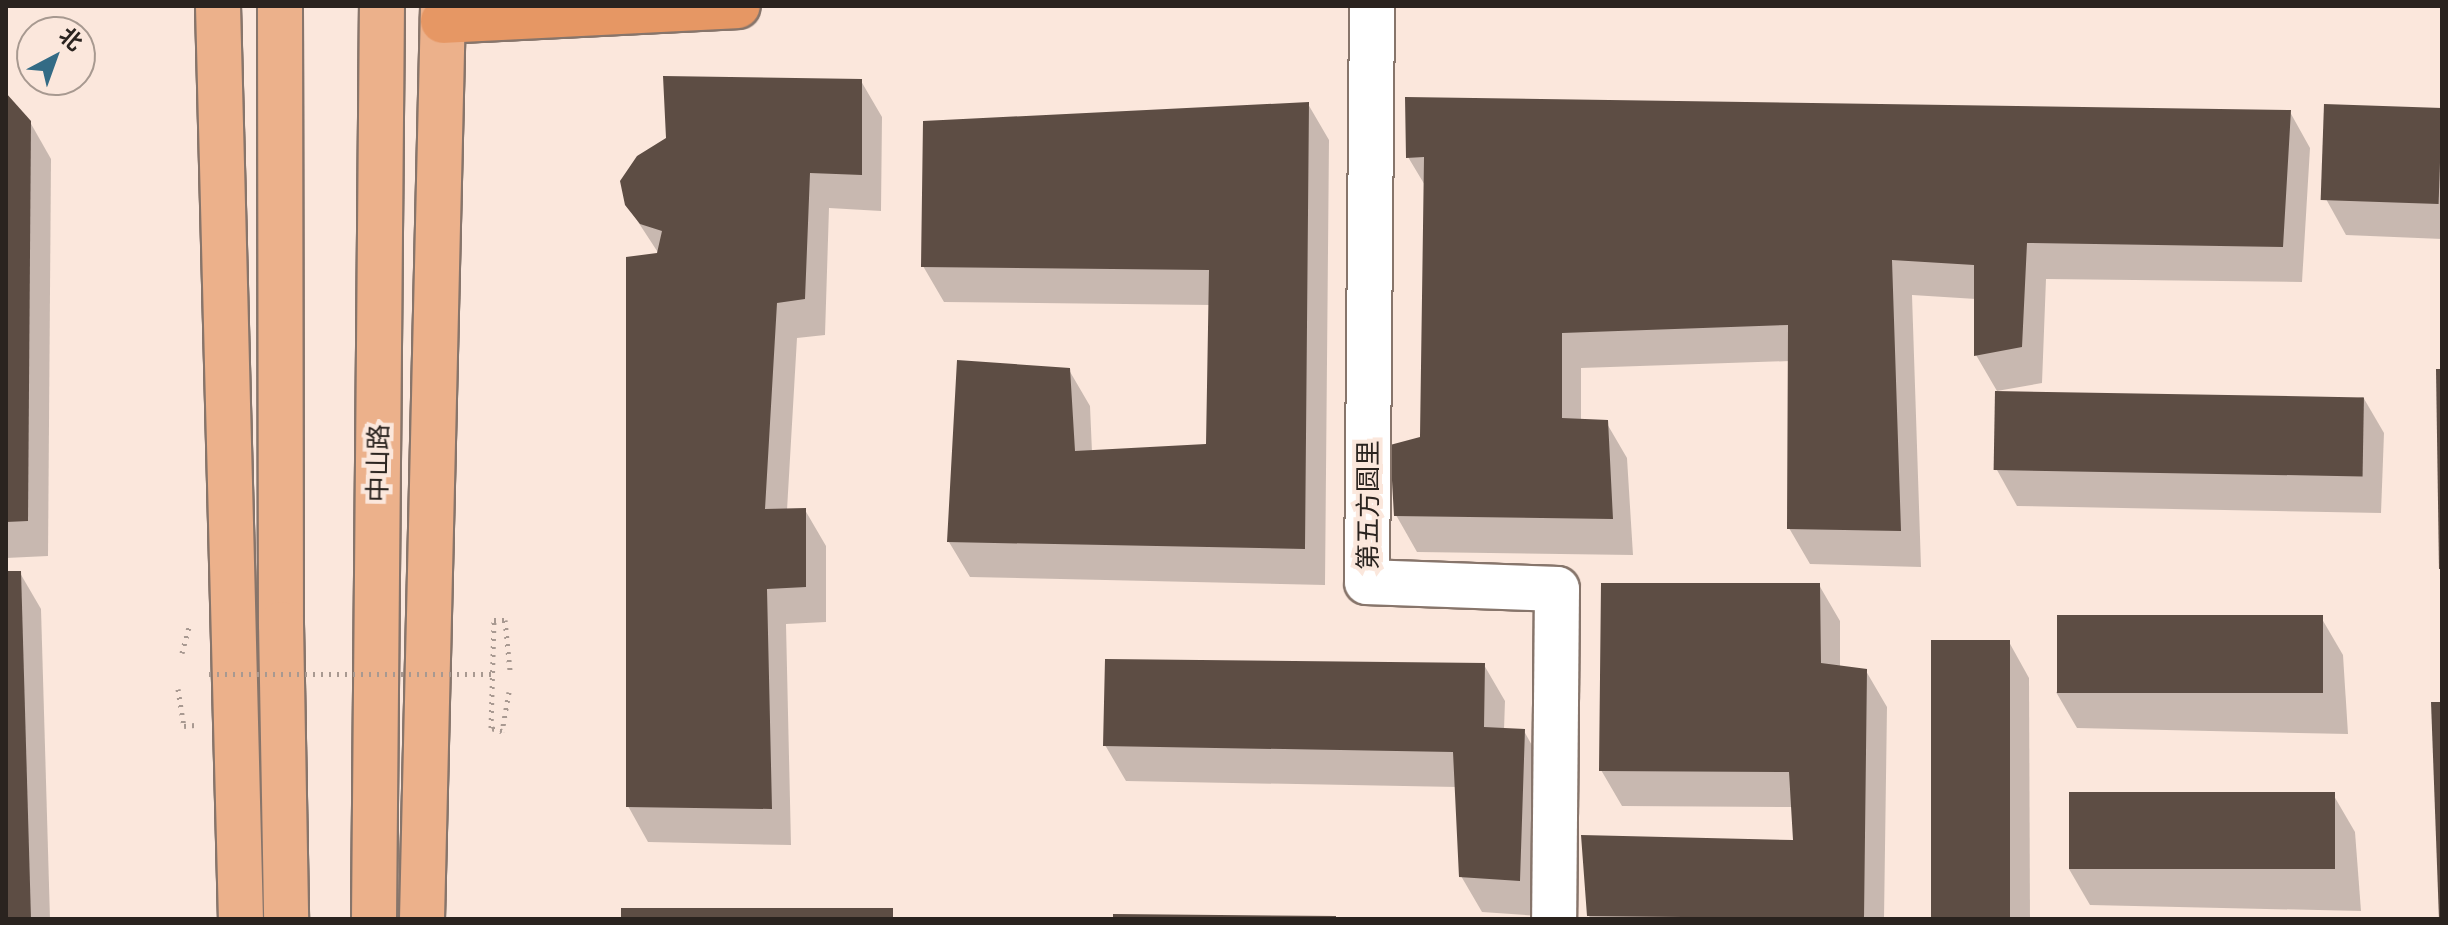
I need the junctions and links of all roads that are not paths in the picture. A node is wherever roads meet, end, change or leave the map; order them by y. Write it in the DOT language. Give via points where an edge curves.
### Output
graph roads {
  1 [pos="218,6"];
  2 [pos="280,6"];
  3 [pos="382,6"];
  4 [pos="738,6"];
  5 [pos="1372,6"];
  6 [pos="443,14"];
  7 [pos="241,919"];
  8 [pos="286,919"];
  9 [pos="374,919"];
  10 [pos="422,919"];
  11 [pos="1554,919"];
  1 -- 7 [label="main road"];
  2 -- 8 [label="main road"];
  3 -- 9 [label="main road, 中山路"];
  4 -- 6 [label="highway"];
  5 -- 11 [label="street, 第五方圆里" via="1367,582 1557,589"];
  6 -- 10 [label="main road"];
}
